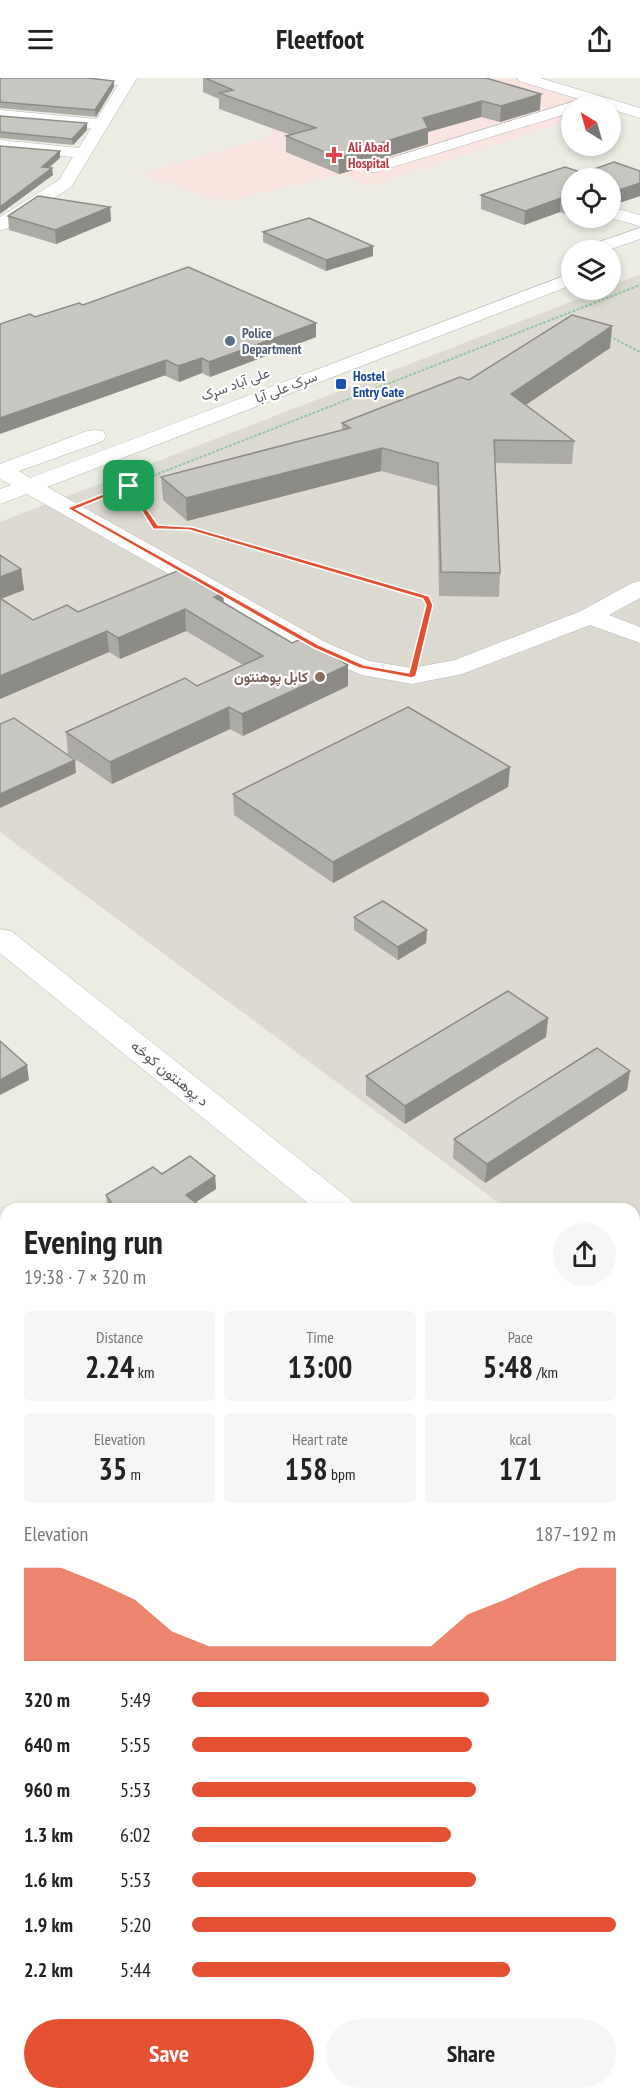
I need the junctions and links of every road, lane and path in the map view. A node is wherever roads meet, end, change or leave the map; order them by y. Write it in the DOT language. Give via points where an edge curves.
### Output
graph roads {
  1 [pos="88,78"];
  2 [pos="524,78"];
  3 [pos="552,78"];
  4 [pos="130,80"];
  5 [pos="582,96"];
  6 [pos="640,104"];
  7 [pos="621,108"];
  8 [pos="561,110"];
  9 [pos="640,113"];
  10 [pos="0,116"];
  11 [pos="101,124"];
  12 [pos="0,145"];
  13 [pos="82,153"];
  14 [pos="371,169"];
  15 [pos="0,201"];
  16 [pos="30,206"];
  17 [pos="621,215"];
  18 [pos="640,221"];
  19 [pos="0,225"];
  20 [pos="640,233"];
  21 [pos="621,240"];
  22 [pos="561,263"];
  23 [pos="561,282"];
  24 [pos="640,285"];
  25 [pos="463,299"];
  26 [pos="571,312"];
  27 [pos="575,319"];
  28 [pos="603,333"];
  29 [pos="640,352"];
  30 [pos="279,368"];
  31 [pos="305,380"];
  32 [pos="113,429"];
  33 [pos="1,471"];
  34 [pos="29,486"];
  35 [pos="129,486"];
  36 [pos="0,497"];
  37 [pos="70,508"];
  38 [pos="640,588"];
  39 [pos="590,616"];
  40 [pos="640,636"];
  41 [pos="412,676"];
  42 [pos="0,938"];
  43 [pos="331,1203"];
  1 -- 4 [label="street"];
  2 -- 5 [label="street"];
  3 -- 6 [label="street"];
  4 -- 11 [label="street"];
  7 -- 9 [label="street"];
  8 -- 14 [label="street"];
  10 -- 11 [label="street"];
  11 -- 13 [label="street"];
  12 -- 13 [label="street"];
  13 -- 16 [label="street" via="65,183"];
  15 -- 16 [label="street"];
  16 -- 19 [label="street"];
  17 -- 18 [label="street"];
  20 -- 21 [label="street"];
  22 -- 25 [label="street"];
  23 -- 31 [label="street, سرک علی آبا"];
  24 -- 26 [label="path"];
  26 -- 27 [label="path"];
  26 -- 35 [label="path"];
  28 -- 29 [label="path"];
  30 -- 31 [label="street"];
  31 -- 34 [label="street, سرک علی آبا"];
  32 -- 33 [label="street"];
  33 -- 34 [label="street"];
  34 -- 36 [label="street, سرک علی آبا"];
  34 -- 37 [label="street"];
  35 -- 37 [label="path"];
  35 -- 41 [label="path" via="156,527 189,528 426,598 430,605"];
  37 -- 41 [label="street" via="316,647 362,667"];
  38 -- 39 [label="street"];
  39 -- 40 [label="street"];
  39 -- 41 [label="street" via="462,666"];
  42 -- 43 [label="street, د پوهنتون کوڅه"];
}
